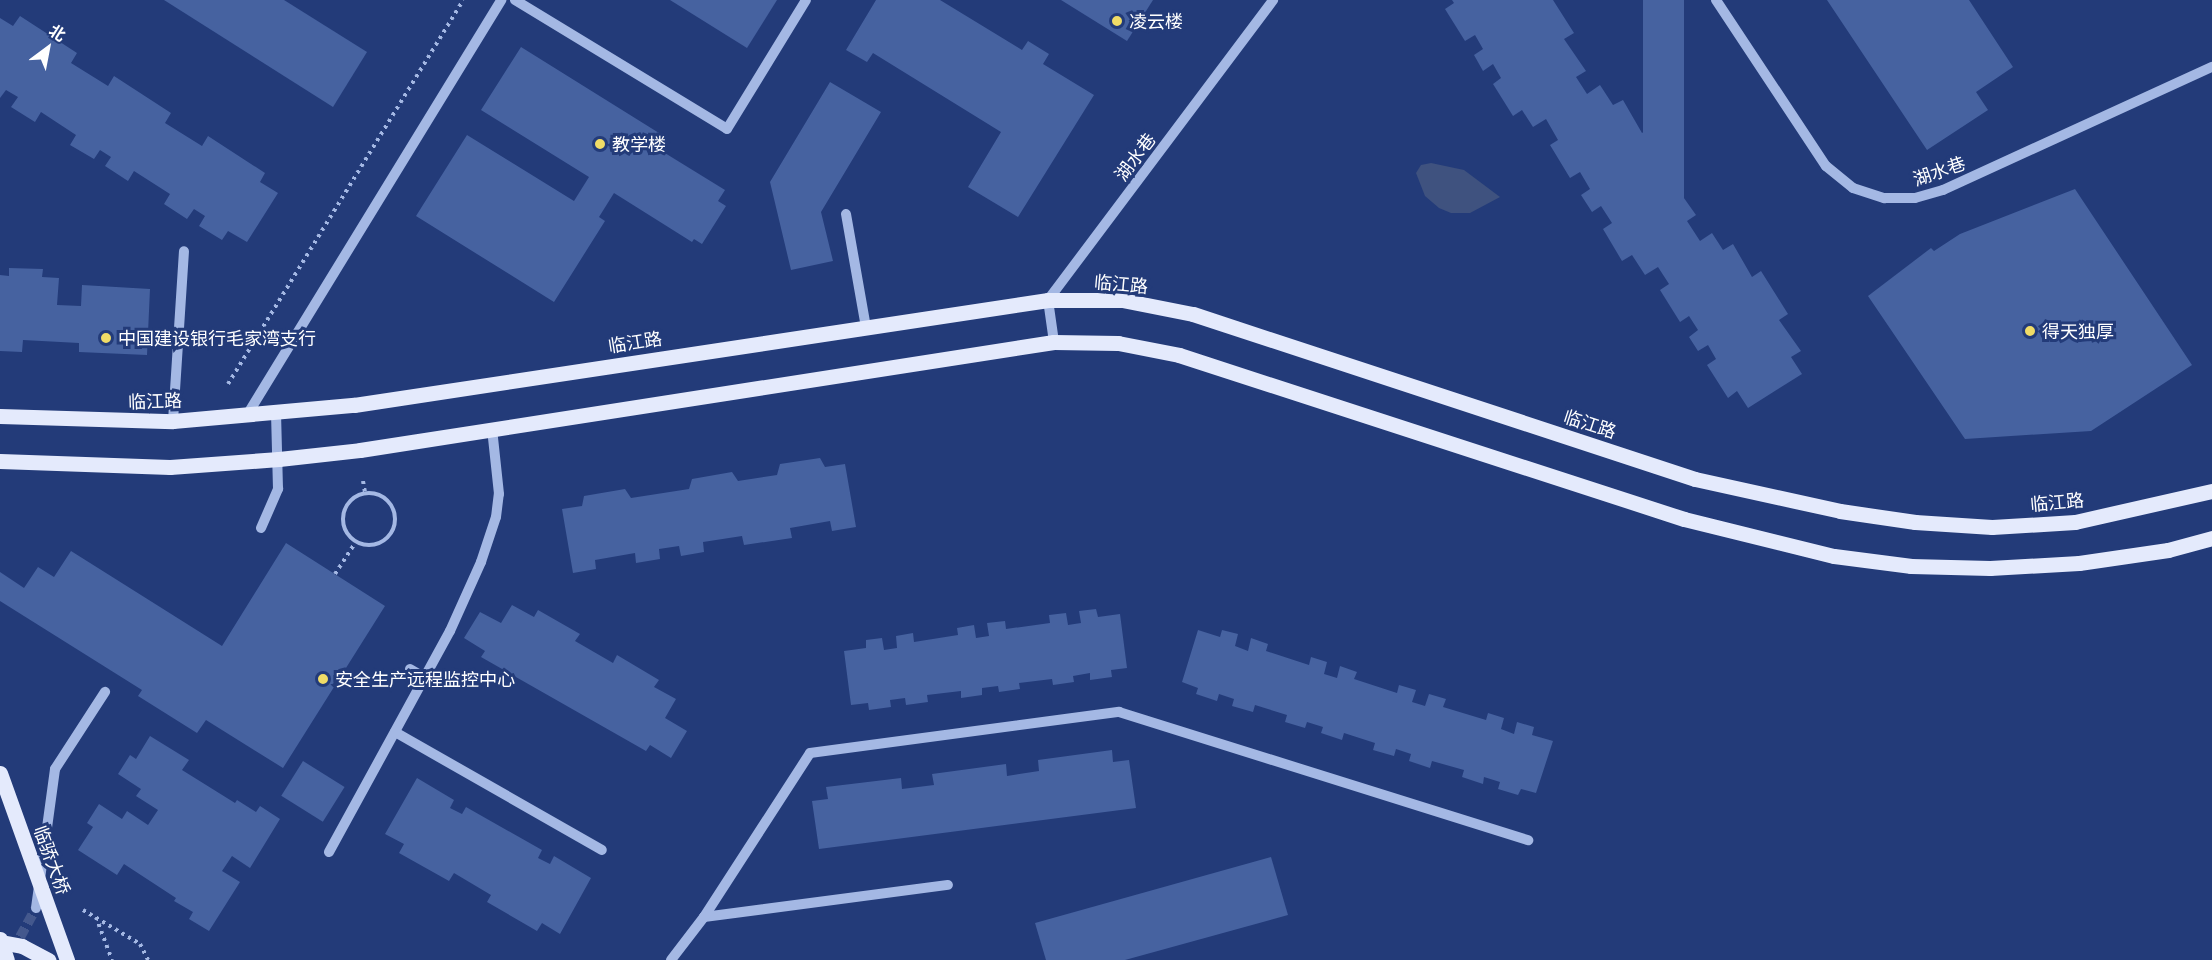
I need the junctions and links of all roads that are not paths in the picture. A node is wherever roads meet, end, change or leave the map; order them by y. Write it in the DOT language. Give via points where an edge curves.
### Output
graph roads {
  1 [pos="501,0"];
  2 [pos="515,0"];
  3 [pos="806,0"];
  4 [pos="1273,0"];
  5 [pos="1716,0"];
  6 [pos="2212,68"];
  7 [pos="846,214"];
  8 [pos="184,251"];
  9 [pos="1048,300"];
  10 [pos="866,327"];
  11 [pos="1054,342"];
  12 [pos="276,412"];
  13 [pos="247,415"];
  14 [pos="0,416"];
  15 [pos="173,421"];
  16 [pos="492,429"];
  17 [pos="279,459"];
  18 [pos="0,461"];
  19 [pos="2212,491"];
  20 [pos="261,528"];
  21 [pos="2212,538"];
  22 [pos="410,669"];
  23 [pos="424,677"];
  24 [pos="105,692"];
  25 [pos="395,732"];
  26 [pos="0,773"];
  27 [pos="1528,840"];
  28 [pos="602,850"];
  29 [pos="329,852"];
  30 [pos="948,885"];
  31 [pos="36,908"];
  32 [pos="704,917"];
  33 [pos="0,941"];
  34 [pos="45,957"];
  35 [pos="7,960"];
  36 [pos="67,960"];
  37 [pos="671,960"];
  1 -- 13 [label="street"];
  2 -- 3 [label="street" via="727,129"];
  4 -- 9 [label="street, 湖水巷"];
  5 -- 6 [label="street, 湖水巷" via="1826,166 1853,188 1884,198 1916,198 1943,190"];
  7 -- 10 [label="street"];
  8 -- 15 [label="street"];
  9 -- 10 [label="main road, 临江路"];
  9 -- 11 [label="street"];
  9 -- 19 [label="main road, 临江路" via="1122,300 1193,314 1695,479 1840,511 1915,522 1992,527 2075,522"];
  10 -- 12 [label="main road, 临江路" via="354,405"];
  11 -- 16 [label="main road"];
  11 -- 21 [label="main road" via="1118,343 1179,355 1684,519 1834,556 1911,566 1990,568 2079,563 2168,550"];
  12 -- 13 [label="main road, 临江路"];
  12 -- 17 [label="street"];
  13 -- 15 [label="main road, 临江路"];
  14 -- 15 [label="main road, 临江路"];
  16 -- 17 [label="main road"];
  16 -- 23 [label="street" via="498,474 496,517 469,591"];
  17 -- 18 [label="main road" via="170,467"];
  17 -- 20 [label="street" via="278,489"];
  22 -- 23 [label="street"];
  23 -- 25 [label="street"];
  24 -- 31 [label="street" via="55,770"];
  25 -- 28 [label="street"];
  25 -- 29 [label="street"];
  26 -- 36 [label="main road, 临骄大桥"];
  27 -- 32 [label="street" via="1119,712 810,753"];
  30 -- 32 [label="street"];
  32 -- 37 [label="street"];
  33 -- 34 [label="main road"];
  33 -- 35 [label="main road"];
}
